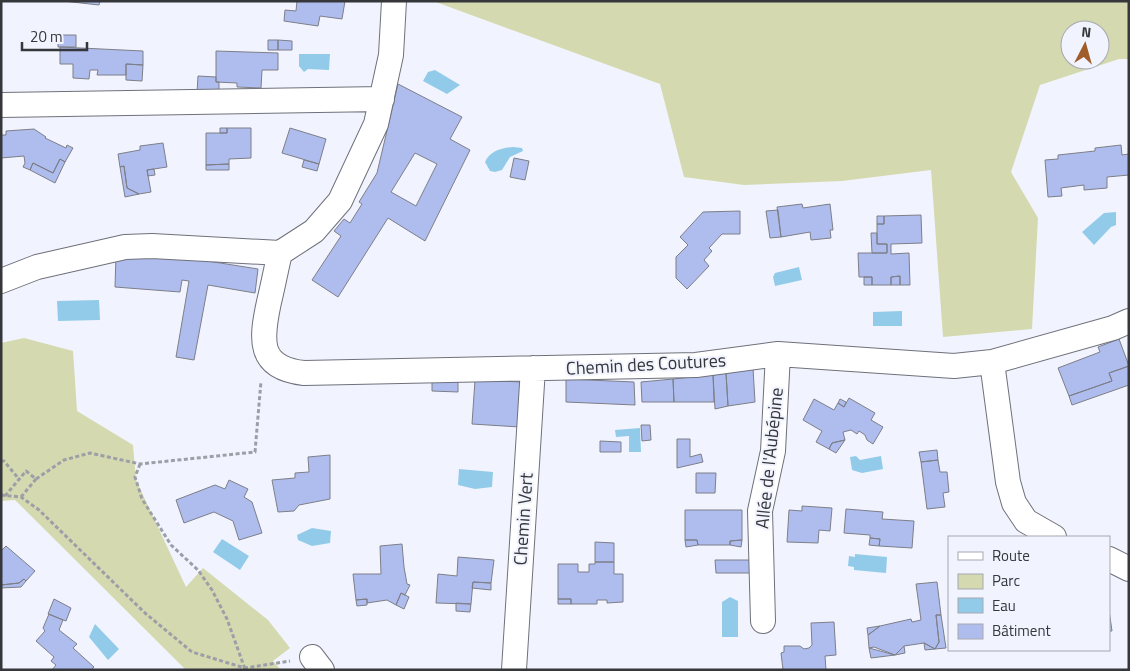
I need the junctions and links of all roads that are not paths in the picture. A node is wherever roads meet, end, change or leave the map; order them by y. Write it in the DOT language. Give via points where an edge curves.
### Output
graph roads {
  1 [pos="394,1"];
  2 [pos="382,99"];
  3 [pos="1,105"];
  4 [pos="280,253"];
  5 [pos="1,281"];
  6 [pos="1129,321"];
  7 [pos="778,354"];
  8 [pos="992,362"];
  9 [pos="533,368"];
  10 [pos="1052,536"];
  11 [pos="1110,560"];
  12 [pos="1129,569"];
  13 [pos="763,621"];
  14 [pos="514,670"];
  1 -- 2 [label="street" via="391,55"];
  2 -- 3 [label="street"];
  2 -- 4 [label="street" via="376,124 340,201 314,231"];
  4 -- 5 [label="street" via="125,247 37,267"];
  4 -- 9 [label="street, Chemin des Coutures" via="263,339 269,356 281,368 304,373"];
  6 -- 8 [label="street, Chemin des Coutures"];
  7 -- 8 [label="street, Chemin des Coutures" via="954,366"];
  7 -- 9 [label="street, Chemin des Coutures" via="696,365"];
  7 -- 13 [label="street, Allée de l'Aubépine" via="773,452 760,511"];
  8 -- 10 [label="street" via="1008,482 1014,503 1026,521"];
  9 -- 14 [label="street, Chemin Vert"];
  11 -- 12 [label="street"];
}
